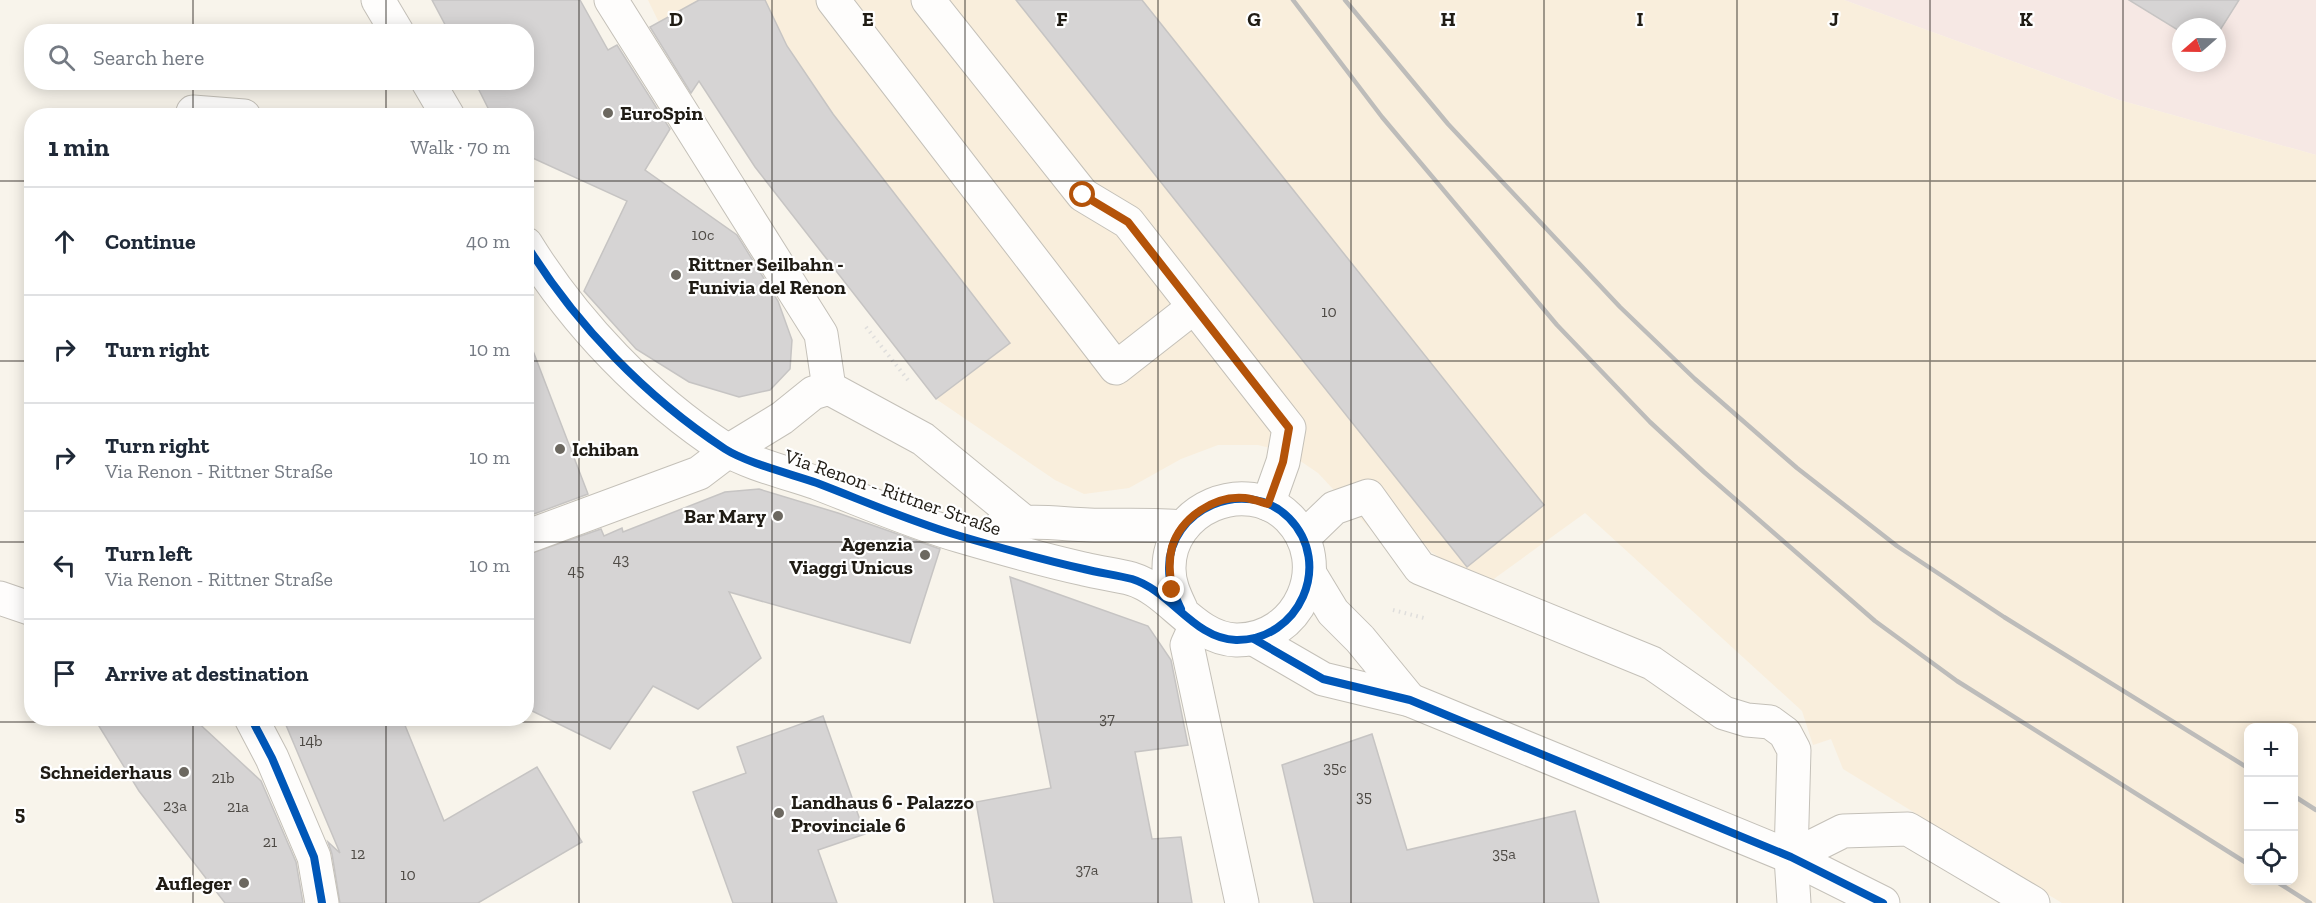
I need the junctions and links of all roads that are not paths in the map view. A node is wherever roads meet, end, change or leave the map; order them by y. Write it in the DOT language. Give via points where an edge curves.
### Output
graph roads {
  1 [pos="378,0"];
  2 [pos="611,0"];
  3 [pos="833,0"];
  4 [pos="928,0"];
  5 [pos="392,24"];
  6 [pos="433,90"];
  7 [pos="443,108"];
  8 [pos="534,258"];
  9 [pos="1194,306"];
  10 [pos="829,388"];
  11 [pos="728,451"];
  12 [pos="1268,504"];
  13 [pos="1023,521"];
  14 [pos="1183,527"];
  15 [pos="534,534"];
  16 [pos="958,536"];
  17 [pos="1303,538"];
  18 [pos="1310,574"];
  19 [pos="0,598"];
  20 [pos="24,606"];
  21 [pos="1189,617"];
  22 [pos="1254,639"];
  23 [pos="1410,700"];
  24 [pos="255,726"];
  25 [pos="1791,857"];
  26 [pos="322,903"];
  27 [pos="1242,903"];
  28 [pos="1794,903"];
  29 [pos="1882,903"];
  30 [pos="2033,903"];
  1 -- 5 [label="street"];
  2 -- 10 [label="street" via="818,328 825,343"];
  3 -- 9 [label="street" via="1116,368"];
  4 -- 9 [label="street" via="1083,195 1128,222"];
  6 -- 7 [label="street"];
  8 -- 11 [label="street, Via Renon - Rittner Straße" via="586,327 646,388"];
  9 -- 12 [label="street" via="1289,428 1283,462"];
  10 -- 11 [label="street" via="813,393 782,418"];
  10 -- 13 [label="street" via="923,439"];
  11 -- 15 [label="street" via="699,473"];
  11 -- 16 [label="street, Via Renon - Rittner Straße"];
  12 -- 14 [label="street, Via Renon - Rittner Straße" via="1245,498 1221,500 1199,511"];
  12 -- 17 [label="street, Via Renon - Rittner Straße" via="1288,518"];
  13 -- 14 [label="street, Via Renon - Rittner Straße"];
  13 -- 16 [label="street, Via Renon - Rittner Straße"];
  14 -- 21 [label="street, Via Renon - Rittner Straße" via="1172,546 1169,568 1172,590"];
  16 -- 21 [label="street, Via Renon - Rittner Straße" via="1135,580"];
  17 -- 18 [label="street, Via Renon - Rittner Straße"];
  17 -- 25 [label="street" via="1334,508 1368,496 1420,568 1652,663 1724,713 1770,722 1785,733 1794,750"];
  18 -- 22 [label="street, Via Renon - Rittner Straße" via="1305,597 1293,616"];
  18 -- 23 [label="street, Via Renon - Rittner Straße" via="1333,612"];
  19 -- 20 [label="street"];
  21 -- 22 [label="street, Via Renon - Rittner Straße" via="1213,635 1233,640"];
  21 -- 27 [label="street" via="1187,645"];
  22 -- 23 [label="street, Via Renon - Rittner Straße" via="1323,679"];
  23 -- 25 [label="street"];
  24 -- 26 [label="street" via="314,857"];
  25 -- 28 [label="street"];
  25 -- 29 [label="street"];
  25 -- 30 [label="street" via="1843,831 1908,829"];
}
